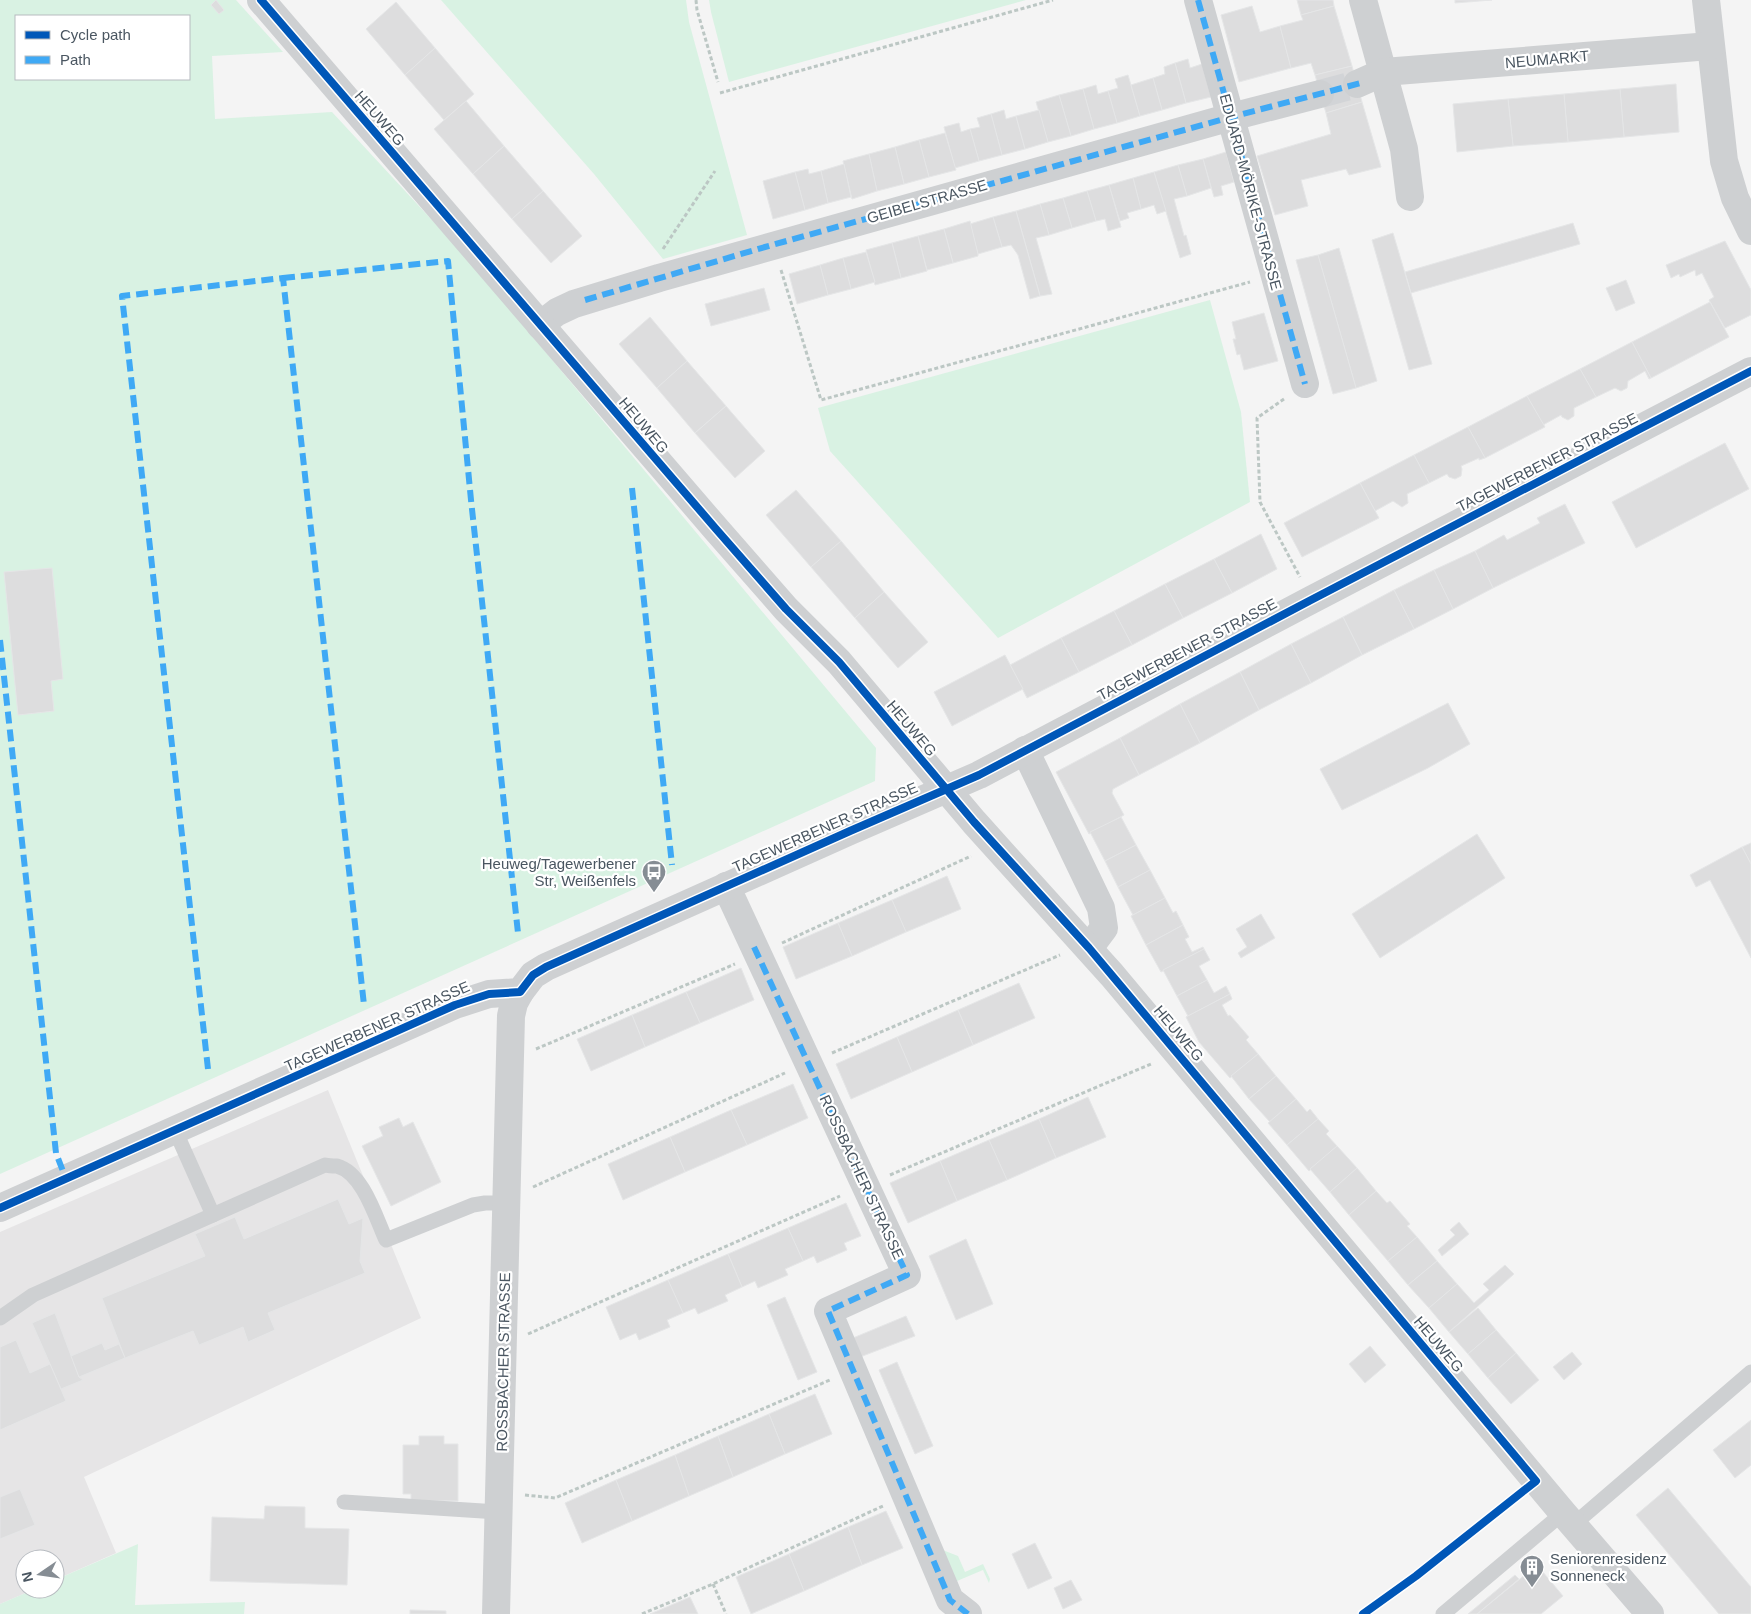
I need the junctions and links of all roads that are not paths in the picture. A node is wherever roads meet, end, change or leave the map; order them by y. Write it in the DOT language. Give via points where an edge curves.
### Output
graph roads {
  1 [pos="260,0"];
  2 [pos="1198,0"];
  3 [pos="1363,0"];
  4 [pos="1706,0"];
  5 [pos="1710,46"];
  6 [pos="1384,72"];
  7 [pos="1357,84"];
  8 [pos="1320,94"];
  9 [pos="1231,117"];
  10 [pos="1410,197"];
  11 [pos="1751,231"];
  12 [pos="540,325"];
  13 [pos="1751,371"];
  14 [pos="1305,384"];
  15 [pos="1024,750"];
  16 [pos="946,790"];
  17 [pos="726,886"];
  18 [pos="1087,946"];
  19 [pos="520,992"];
  20 [pos="175,1130"];
  21 [pos="507,1201"];
  22 [pos="0,1208"];
  23 [pos="213,1215"];
  24 [pos="0,1318"];
  25 [pos="1751,1372"];
  26 [pos="344,1502"];
  27 [pos="499,1502"];
  28 [pos="1568,1519"];
  29 [pos="496,1614"];
  30 [pos="968,1614"];
  31 [pos="1443,1614"];
  32 [pos="1650,1614"];
  1 -- 12 [label="street, HEUWEG"];
  2 -- 9 [label="street, EDUARD-MÖRIKE-STRASSE"];
  3 -- 6 [label="street"];
  4 -- 5 [label="street"];
  5 -- 6 [label="street, NEUMARKT"];
  5 -- 11 [label="street" via="1724,161 1734,198"];
  6 -- 7 [label="street"];
  6 -- 10 [label="street" via="1404,150"];
  8 -- 9 [label="street, GEIBELSTRASSE"];
  9 -- 12 [label="street, GEIBELSTRASSE" via="659,278 574,304"];
  9 -- 14 [label="street, EDUARD-MÖRIKE-STRASSE"];
  12 -- 16 [label="street, HEUWEG" via="786,609 838,662"];
  13 -- 15 [label="street, TAGEWERBENER STRASSE"];
  15 -- 16 [label="street, TAGEWERBENER STRASSE"];
  15 -- 18 [label="street" via="1101,908 1104,928"];
  16 -- 17 [label="street, TAGEWERBENER STRASSE"];
  16 -- 18 [label="street, HEUWEG"];
  17 -- 19 [label="street, TAGEWERBENER STRASSE" via="546,967 534,975"];
  17 -- 30 [label="street, ROSSBACHER STRASSE" via="907,1275 828,1311 950,1600"];
  18 -- 28 [label="street, HEUWEG"];
  19 -- 20 [label="street, TAGEWERBENER STRASSE" via="488,994 455,1005"];
  19 -- 21 [label="street, ROSSBACHER STRASSE" via="511,1016"];
  20 -- 22 [label="street, TAGEWERBENER STRASSE"];
  20 -- 23 [label="lane"];
  21 -- 23 [label="lane" via="473,1205 386,1240 360,1184 338,1167 325,1165"];
  21 -- 27 [label="street, ROSSBACHER STRASSE"];
  23 -- 24 [label="lane" via="33,1295"];
  25 -- 28 [label="lane"];
  26 -- 27 [label="lane"];
  27 -- 29 [label="street, ROSSBACHER STRASSE"];
  28 -- 31 [label="lane"];
  28 -- 32 [label="street, HEUWEG"];
}
